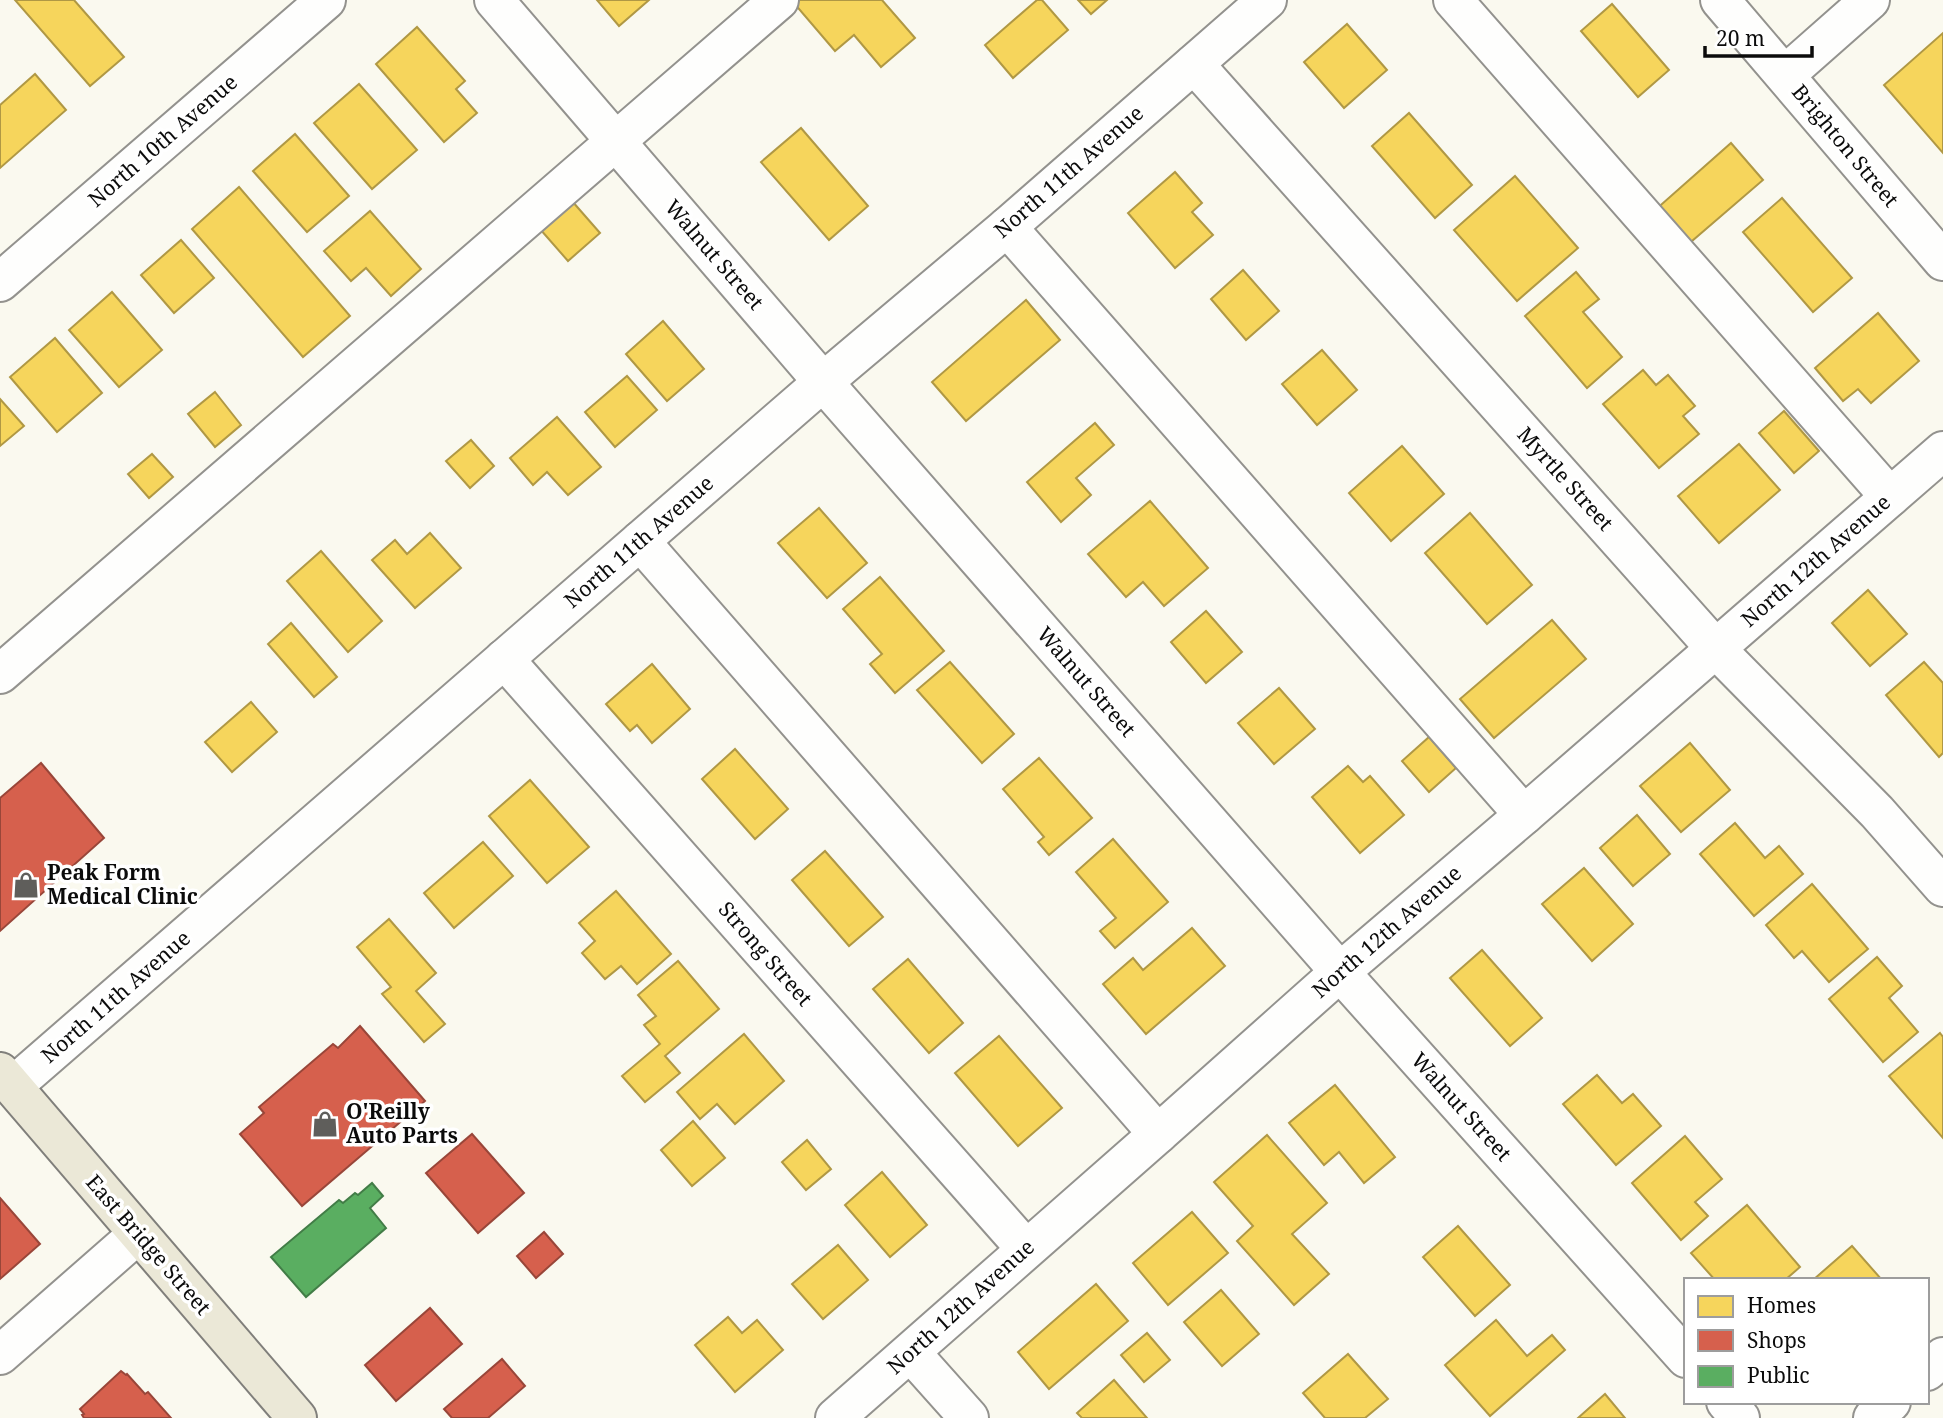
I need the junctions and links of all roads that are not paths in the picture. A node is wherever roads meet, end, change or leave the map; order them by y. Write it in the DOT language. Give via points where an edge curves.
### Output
graph roads {
  1 [pos="326,0"];
  2 [pos="494,0"];
  3 [pos="779,0"];
  4 [pos="1267,0"];
  5 [pos="1453,0"];
  6 [pos="1720,0"];
  7 [pos="1871,0"];
  8 [pos="1194,64"];
  9 [pos="1785,75"];
  10 [pos="617,142"];
  11 [pos="1007,227"];
  12 [pos="1943,261"];
  13 [pos="0,282"];
  14 [pos="823,382"];
  15 [pos="1943,451"];
  16 [pos="1890,497"];
  17 [pos="640,541"];
  18 [pos="1716,649"];
  19 [pos="504,659"];
  20 [pos="0,674"];
  21 [pos="1524,815"];
  22 [pos="1943,887"];
  23 [pos="1340,972"];
  24 [pos="6,1079"];
  25 [pos="1158,1134"];
  26 [pos="138,1234"];
  27 [pos="1026,1249"];
  28 [pos="911,1353"];
  29 [pos="0,1355"];
  30 [pos="1684,1356"];
  31 [pos="1943,1357"];
  32 [pos="1929,1369"];
  33 [pos="1728,1404"];
  34 [pos="1889,1404"];
  35 [pos="297,1418"];
  36 [pos="835,1418"];
  37 [pos="969,1418"];
  38 [pos="1740,1418"];
  39 [pos="1873,1418"];
  1 -- 13 [label="street, North 10th Avenue"];
  2 -- 10 [label="street, Walnut Street"];
  3 -- 10 [label="street"];
  4 -- 8 [label="street, North 11th Avenue"];
  5 -- 16 [label="street"];
  6 -- 9 [label="street, Brighton Street"];
  7 -- 9 [label="street"];
  8 -- 11 [label="street, North 11th Avenue"];
  8 -- 18 [label="street, Myrtle Street"];
  9 -- 12 [label="street, Brighton Street"];
  10 -- 14 [label="street, Walnut Street"];
  10 -- 20 [label="street"];
  11 -- 14 [label="street, North 11th Avenue"];
  11 -- 21 [label="street"];
  14 -- 17 [label="street, North 11th Avenue"];
  14 -- 23 [label="street, Walnut Street"];
  15 -- 16 [label="street, North 12th Avenue"];
  16 -- 18 [label="street, North 12th Avenue"];
  17 -- 19 [label="street, North 11th Avenue"];
  17 -- 25 [label="street"];
  18 -- 21 [label="street, North 12th Avenue"];
  18 -- 22 [label="street, Myrtle Street" via="1877,812"];
  19 -- 24 [label="street, North 11th Avenue"];
  19 -- 27 [label="street, Strong Street"];
  21 -- 23 [label="street, North 12th Avenue"];
  23 -- 25 [label="street, North 12th Avenue"];
  23 -- 30 [label="street, Walnut Street"];
  24 -- 26 [label="main road, East Bridge Street"];
  25 -- 27 [label="street, North 12th Avenue"];
  26 -- 29 [label="street"];
  26 -- 35 [label="main road, East Bridge Street"];
  27 -- 28 [label="street, North 12th Avenue"];
  28 -- 36 [label="street, North 12th Avenue"];
  28 -- 37 [label="street"];
  31 -- 32 [label="street"];
  33 -- 38 [label="street"];
  34 -- 39 [label="street"];
}
